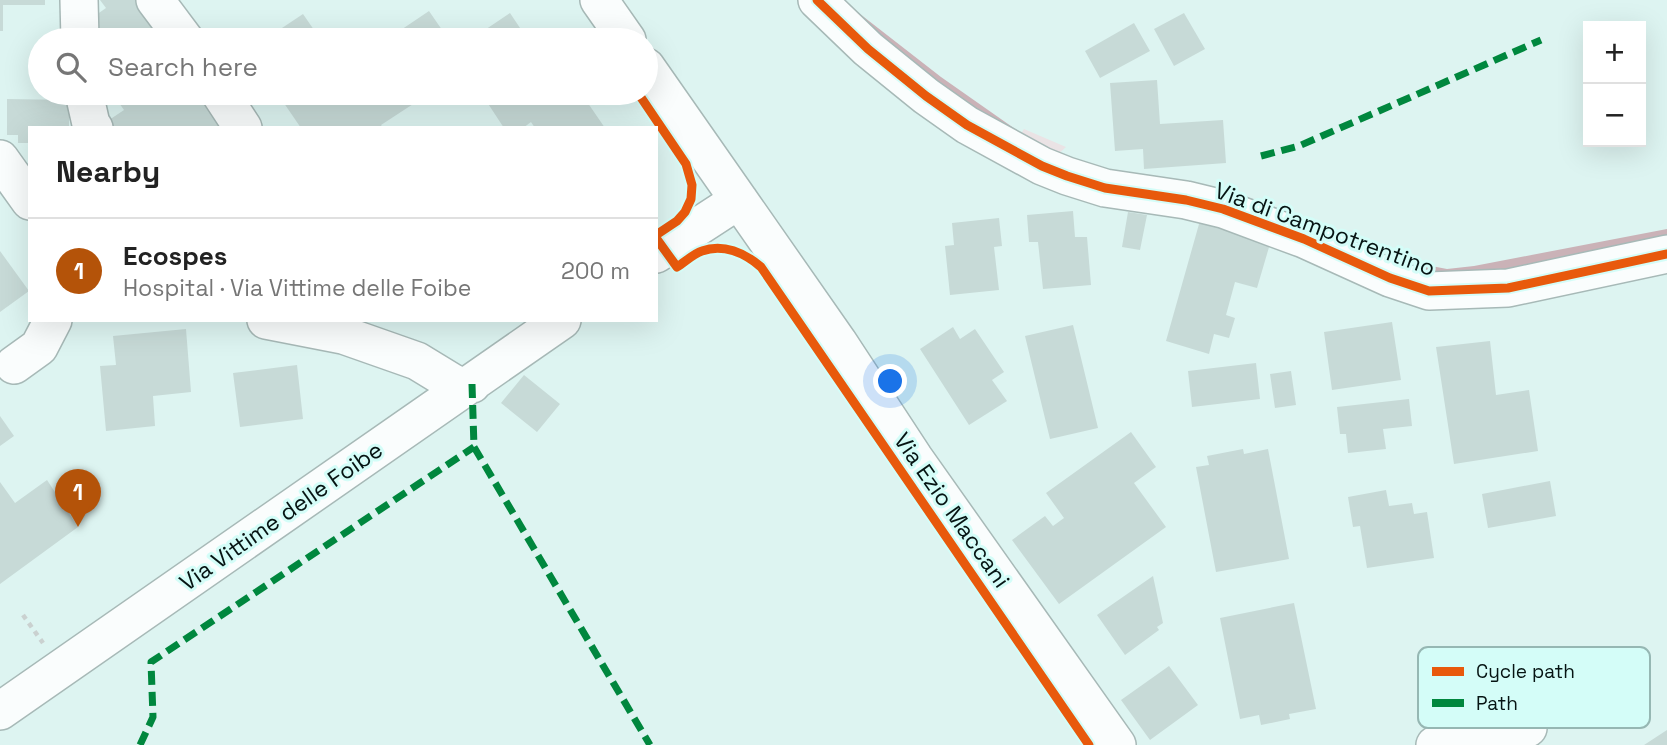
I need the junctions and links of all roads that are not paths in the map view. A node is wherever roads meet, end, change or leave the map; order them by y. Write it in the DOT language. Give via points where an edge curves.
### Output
graph roads {
  1 [pos="79,0"];
  2 [pos="817,0"];
  3 [pos="600,1"];
  4 [pos="80,28"];
  5 [pos="619,28"];
  6 [pos="658,84"];
  7 [pos="87,105"];
  8 [pos="228,105"];
  9 [pos="92,126"];
  10 [pos="242,126"];
  11 [pos="0,159"];
  12 [pos="28,198"];
  13 [pos="739,200"];
  14 [pos="658,253"];
  15 [pos="1667,254"];
  16 [pos="52,322"];
  17 [pos="276,322"];
  18 [pos="391,322"];
  19 [pos="559,322"];
  20 [pos="417,361"];
  21 [pos="15,365"];
  22 [pos="472,384"];
  23 [pos="0,711"];
  24 [pos="1528,728"];
  25 [pos="1117,745"];
  26 [pos="1435,745"];
  1 -- 4 [label="street"];
  2 -- 15 [label="street, Via di Campotrentino" via="926,96 967,125 1042,166 1105,188 1223,209 1429,291 1508,288"];
  3 -- 5 [label="street"];
  6 -- 13 [label="street, Via Ezio Maccani"];
  7 -- 9 [label="street"];
  8 -- 10 [label="street"];
  11 -- 12 [label="street"];
  13 -- 14 [label="street"];
  13 -- 25 [label="street, Via Ezio Maccani"];
  16 -- 21 [label="street" via="39,347"];
  17 -- 20 [label="street" via="343,335"];
  18 -- 20 [label="street"];
  19 -- 22 [label="street, Via Vittime delle Foibe"];
  20 -- 22 [label="street" via="458,386"];
  22 -- 23 [label="street, Via Vittime delle Foibe"];
  24 -- 26 [label="street"];
}
